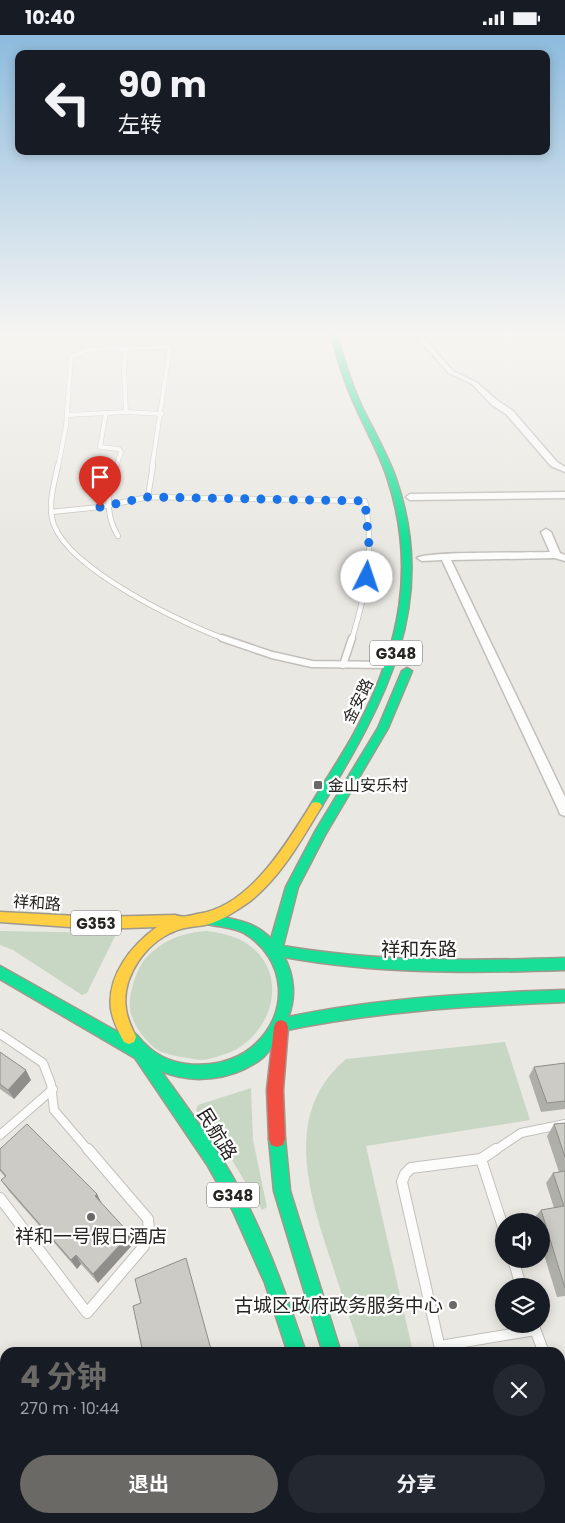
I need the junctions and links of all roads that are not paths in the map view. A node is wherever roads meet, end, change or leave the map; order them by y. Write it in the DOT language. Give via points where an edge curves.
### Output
graph roads {
  1 [pos="68,402"];
  2 [pos="126,402"];
  3 [pos="163,402"];
  4 [pos="357,402"];
  5 [pos="367,402"];
  6 [pos="497,402"];
  7 [pos="126,412"];
  8 [pos="106,413"];
  9 [pos="162,414"];
  10 [pos="67,415"];
  11 [pos="565,471"];
  12 [pos="565,495"];
  13 [pos="148,497"];
  14 [pos="410,497"];
  15 [pos="109,505"];
  16 [pos="414,511"];
  17 [pos="51,512"];
  18 [pos="546,532"];
  19 [pos="118,536"];
  20 [pos="422,552"];
  21 [pos="445,557"];
  22 [pos="561,557"];
  23 [pos="423,570"];
  24 [pos="412,657"];
  25 [pos="344,665"];
  26 [pos="392,665"];
  27 [pos="565,811"];
  28 [pos="0,917"];
  29 [pos="207,919"];
  30 [pos="192,920"];
  31 [pos="275,950"];
  32 [pos="565,964"];
  33 [pos="0,972"];
  34 [pos="565,996"];
  35 [pos="281,1025"];
  36 [pos="0,1034"];
  37 [pos="140,1053"];
  38 [pos="52,1089"];
  39 [pos="565,1124"];
  40 [pos="0,1135"];
  41 [pos="481,1159"];
  42 [pos="0,1198"];
  43 [pos="498,1213"];
  44 [pos="508,1333"];
  45 [pos="536,1333"];
  46 [pos="295,1347"];
  47 [pos="330,1347"];
  48 [pos="440,1347"];
  49 [pos="449,1347"];
  50 [pos="542,1347"];
  1 -- 10 [label="lane"];
  2 -- 7 [label="lane"];
  3 -- 9 [label="lane"];
  4 -- 26 [label="main road, 金安路 / G348" via="393,485 408,554 401,633"];
  5 -- 14 [label="main road"];
  6 -- 11 [label="street" via="554,464"];
  7 -- 8 [label="lane"];
  7 -- 9 [label="lane"];
  8 -- 10 [label="lane"];
  8 -- 15 [label="lane" via="100,447 121,452 109,489"];
  9 -- 13 [label="lane"];
  10 -- 17 [label="lane"];
  12 -- 14 [label="street"];
  13 -- 15 [label="lane"];
  13 -- 25 [label="lane" via="365,501 369,545 367,577"];
  14 -- 16 [label="main road"];
  15 -- 17 [label="lane"];
  15 -- 19 [label="lane" via="109,520"];
  17 -- 25 [label="lane" via="53,525 63,541 109,580 145,602 240,644 302,662"];
  18 -- 22 [label="street"];
  20 -- 21 [label="street"];
  20 -- 23 [label="main road"];
  21 -- 22 [label="street"];
  21 -- 27 [label="street"];
  24 -- 31 [label="main road, 金安路 / G348" via="384,726 301,867 283,913"];
  25 -- 26 [label="lane"];
  26 -- 29 [label="main road, 金安路 / G348" via="368,721 268,878 244,901"];
  28 -- 30 [label="main road, 祥和路 / G353" via="98,923"];
  29 -- 30 [label="main road, G348"];
  29 -- 31 [label="main road, G348" via="250,928"];
  30 -- 37 [label="main road, G348" via="150,938 134,954 123,972 118,993 118,1015"];
  31 -- 32 [label="main road, 祥和东路" via="342,964 394,968"];
  31 -- 35 [label="main road, G348" via="286,969 289,983"];
  33 -- 37 [label="main road"];
  34 -- 35 [label="main road" via="383,1004"];
  35 -- 37 [label="main road, G348" via="249,1059 218,1071 184,1072 168,1068"];
  35 -- 47 [label="main road, G348" via="275,1090 282,1191"];
  36 -- 38 [label="lane" via="43,1063"];
  37 -- 46 [label="main road, 民航路 / G348" via="214,1160 239,1205 274,1282"];
  38 -- 40 [label="lane"];
  38 -- 42 [label="lane" via="54,1111 148,1219 144,1246 87,1313"];
  39 -- 41 [label="lane" via="521,1133"];
  41 -- 43 [label="lane"];
  41 -- 48 [label="lane" via="411,1168 402,1182"];
  44 -- 49 [label="lane"];
  45 -- 50 [label="lane"];
}
